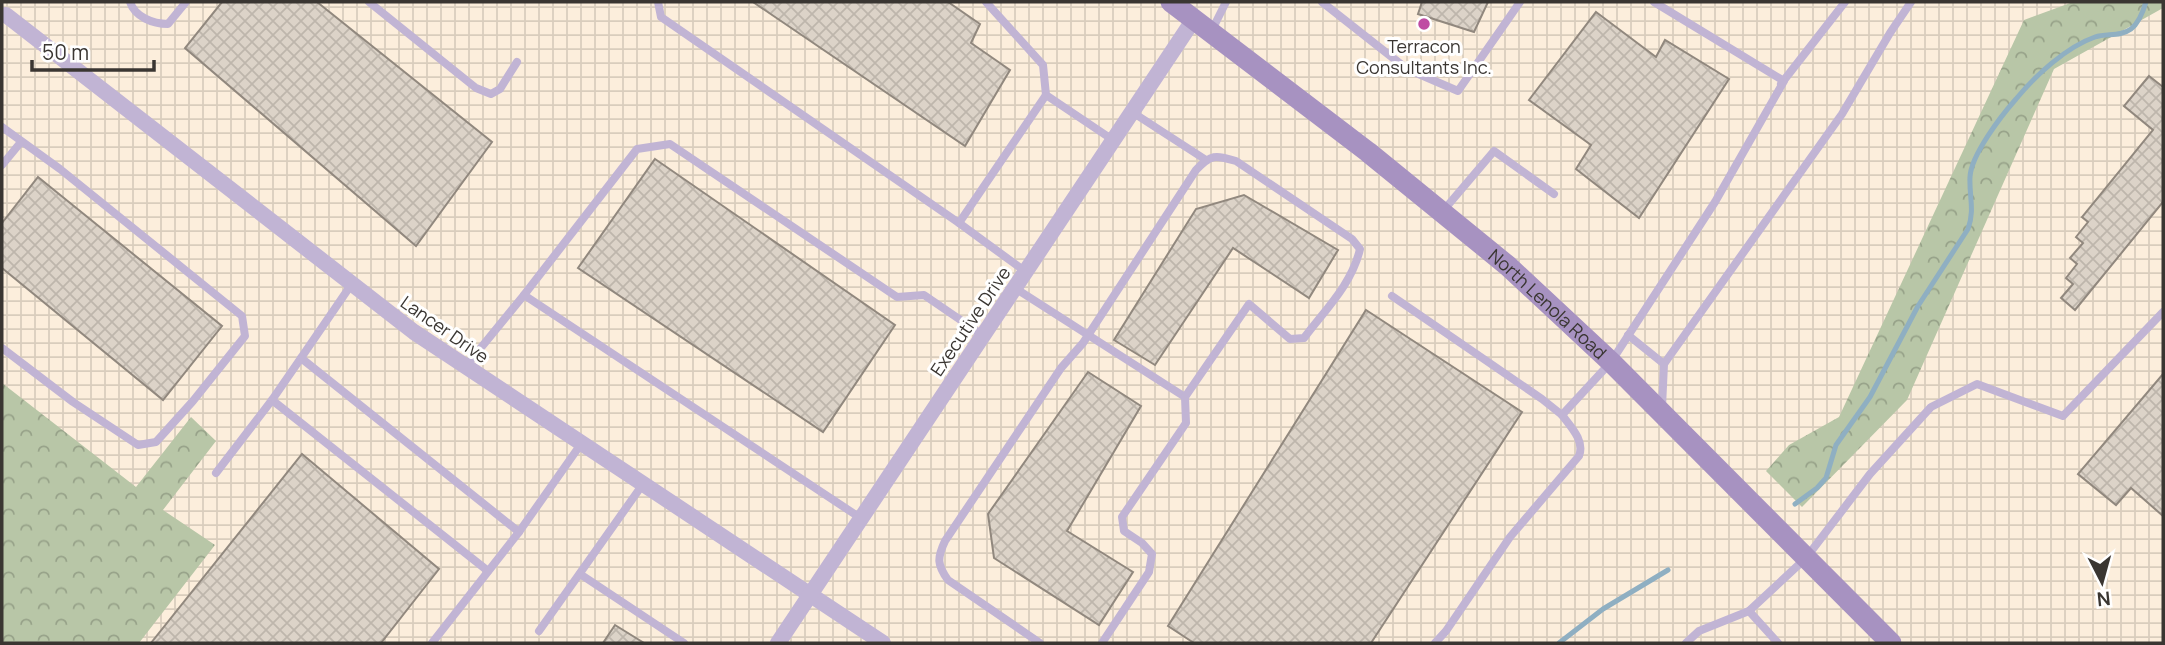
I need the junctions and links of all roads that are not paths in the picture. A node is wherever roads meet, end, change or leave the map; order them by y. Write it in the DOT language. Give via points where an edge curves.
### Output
graph roads {
  1 [pos="17,2"];
  2 [pos="130,2"];
  3 [pos="186,2"];
  4 [pos="369,2"];
  5 [pos="658,2"];
  6 [pos="986,2"];
  7 [pos="1171,2"];
  8 [pos="1226,2"];
  9 [pos="1322,2"];
  10 [pos="1520,2"];
  11 [pos="1654,2"];
  12 [pos="1845,2"];
  13 [pos="1911,2"];
  14 [pos="4,18"];
  15 [pos="1202,26"];
  16 [pos="517,62"];
  17 [pos="1781,84"];
  18 [pos="1046,94"];
  19 [pos="1132,112"];
  20 [pos="2,127"];
  21 [pos="1113,140"];
  22 [pos="21,142"];
  23 [pos="1206,160"];
  24 [pos="2,165"];
  25 [pos="1554,194"];
  26 [pos="1443,211"];
  27 [pos="959,223"];
  28 [pos="1026,272"];
  29 [pos="351,285"];
  30 [pos="1015,288"];
  31 [pos="523,295"];
  32 [pos="1392,296"];
  33 [pos="2163,312"];
  34 [pos="1628,335"];
  35 [pos="984,336"];
  36 [pos="1088,336"];
  37 [pos="2,348"];
  38 [pos="301,358"];
  39 [pos="1611,362"];
  40 [pos="1664,364"];
  41 [pos="466,367"];
  42 [pos="1185,397"];
  43 [pos="272,400"];
  44 [pos="1662,414"];
  45 [pos="1562,415"];
  46 [pos="581,443"];
  47 [pos="216,472"];
  48 [pos="643,484"];
  49 [pos="862,519"];
  50 [pos="519,532"];
  51 [pos="1806,558"];
  52 [pos="488,571"];
  53 [pos="580,574"];
  54 [pos="811,595"];
  55 [pos="1749,611"];
  56 [pos="539,631"];
  57 [pos="432,643"];
  58 [pos="684,643"];
  59 [pos="778,643"];
  60 [pos="883,643"];
  61 [pos="1040,643"];
  62 [pos="1102,643"];
  63 [pos="1435,643"];
  64 [pos="1686,643"];
  65 [pos="1778,643"];
  66 [pos="1891,643"];
  1 -- 14 [label="street"];
  2 -- 3 [label="lane" via="154,24 169,24"];
  4 -- 16 [label="lane" via="476,88 491,94 500,89"];
  5 -- 27 [label="lane" via="661,17"];
  6 -- 18 [label="lane" via="1043,65"];
  7 -- 15 [label="main road, North Lenola Road"];
  8 -- 15 [label="lane"];
  9 -- 10 [label="lane" via="1407,69 1458,91"];
  11 -- 17 [label="lane" via="1784,80"];
  12 -- 17 [label="lane"];
  13 -- 40 [label="lane" via="1842,114"];
  14 -- 29 [label="street, Lancer Drive"];
  15 -- 19 [label="street, Executive Drive"];
  15 -- 26 [label="main road, North Lenola Road"];
  17 -- 34 [label="lane" via="1715,202"];
  18 -- 21 [label="lane"];
  18 -- 27 [label="lane"];
  19 -- 21 [label="street, Executive Drive"];
  19 -- 23 [label="lane"];
  20 -- 22 [label="lane"];
  21 -- 28 [label="street, Executive Drive"];
  22 -- 24 [label="lane"];
  22 -- 37 [label="lane" via="242,316 245,336 156,442 138,445"];
  23 -- 36 [label="lane"];
  23 -- 42 [label="lane" via="1217,156 1236,161 1352,239 1360,249 1341,290 1304,338 1290,340 1249,304"];
  25 -- 26 [label="lane" via="1494,151"];
  26 -- 39 [label="main road, North Lenola Road"];
  27 -- 28 [label="lane"];
  28 -- 30 [label="street, Executive Drive"];
  29 -- 38 [label="lane"];
  29 -- 41 [label="street, Lancer Drive"];
  30 -- 35 [label="street, Executive Drive"];
  30 -- 36 [label="lane"];
  31 -- 35 [label="lane" via="637,149 670,144 898,297 924,295"];
  31 -- 41 [label="lane"];
  31 -- 49 [label="lane"];
  32 -- 45 [label="lane"];
  33 -- 51 [label="lane" via="2063,416 1977,384 1931,407 1870,474"];
  34 -- 39 [label="lane"];
  34 -- 40 [label="lane"];
  35 -- 49 [label="street, Executive Drive"];
  36 -- 42 [label="lane"];
  36 -- 61 [label="lane" via="1053,379 938,556 938,568 948,580"];
  38 -- 43 [label="lane"];
  38 -- 50 [label="lane"];
  39 -- 44 [label="main road, North Lenola Road"];
  39 -- 45 [label="lane"];
  40 -- 44 [label="lane"];
  41 -- 46 [label="street, Lancer Drive"];
  42 -- 62 [label="lane" via="1186,423 1122,517 1124,531 1152,554 1149,572"];
  43 -- 47 [label="lane"];
  43 -- 52 [label="lane"];
  44 -- 51 [label="main road, North Lenola Road"];
  45 -- 63 [label="lane" via="1580,442 1579,456 1510,537"];
  46 -- 48 [label="street, Lancer Drive"];
  46 -- 50 [label="lane"];
  48 -- 53 [label="lane"];
  48 -- 54 [label="street, Lancer Drive"];
  49 -- 54 [label="street, Executive Drive"];
  50 -- 52 [label="lane"];
  51 -- 55 [label="lane"];
  51 -- 66 [label="main road, North Lenola Road"];
  52 -- 57 [label="lane"];
  53 -- 56 [label="lane"];
  53 -- 58 [label="lane"];
  54 -- 59 [label="street, Executive Drive"];
  54 -- 60 [label="street, Lancer Drive"];
  55 -- 64 [label="lane" via="1699,631"];
  55 -- 65 [label="lane"];
}
